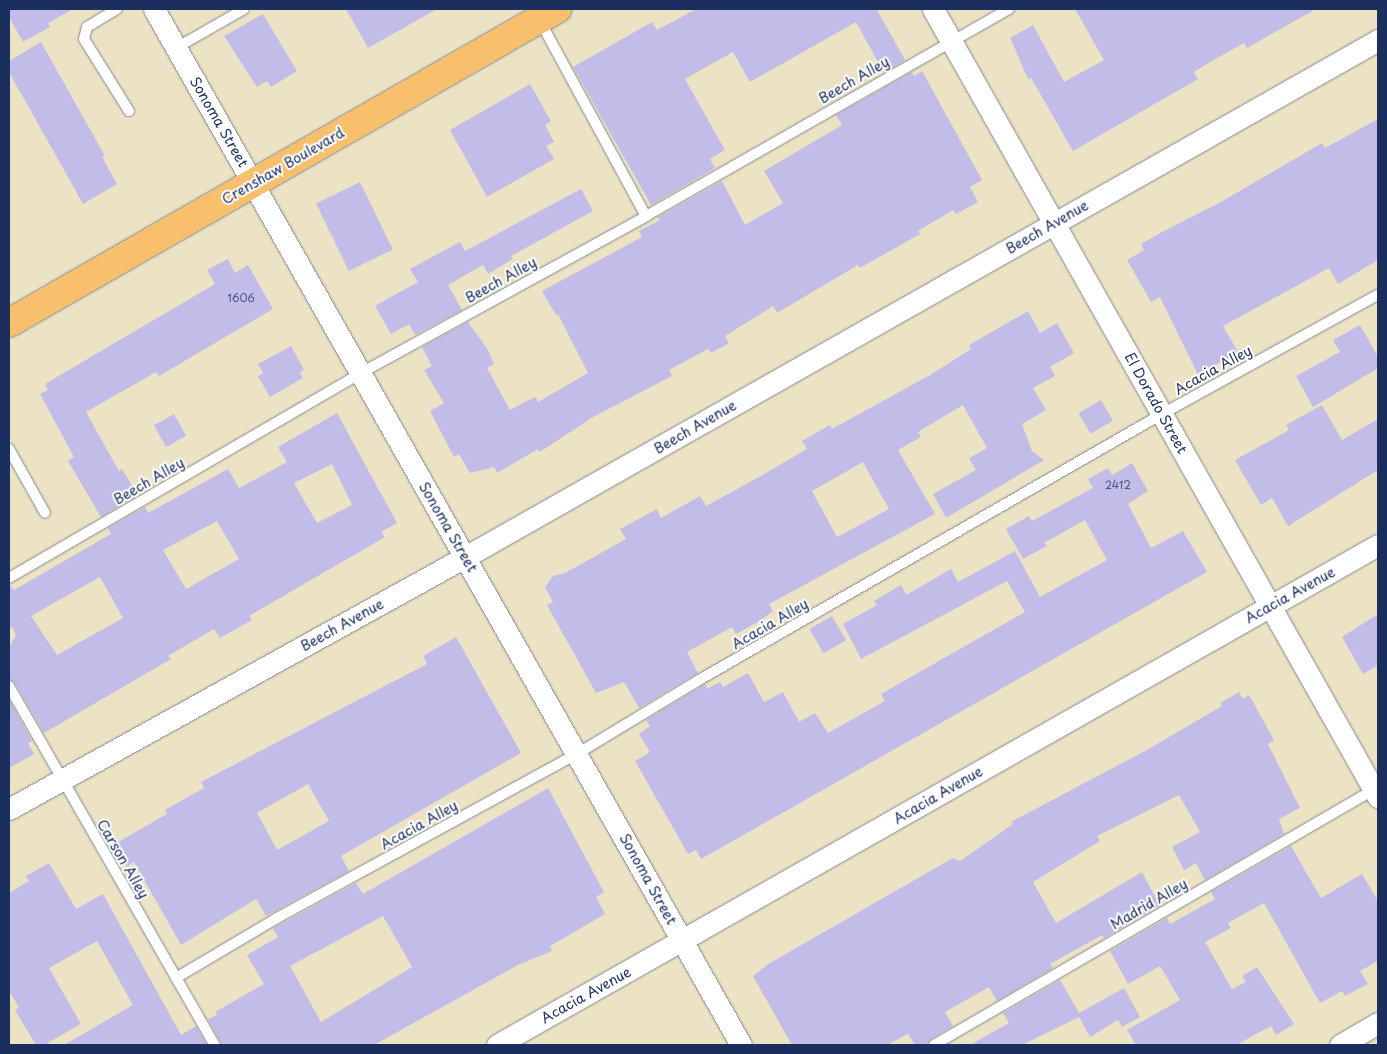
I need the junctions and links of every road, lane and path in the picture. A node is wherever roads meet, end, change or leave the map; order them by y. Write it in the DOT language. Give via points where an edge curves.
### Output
graph roads {
  1 [pos="117,9"];
  2 [pos="154,9"];
  3 [pos="244,9"];
  4 [pos="933,9"];
  5 [pos="1009,9"];
  6 [pos="548,14"];
  7 [pos="1378,40"];
  8 [pos="952,41"];
  9 [pos="176,48"];
  10 [pos="129,111"];
  11 [pos="253,184"];
  12 [pos="646,216"];
  13 [pos="1054,223"];
  14 [pos="1378,295"];
  15 [pos="9,323"];
  16 [pos="361,373"];
  17 [pos="1162,414"];
  18 [pos="9,449"];
  19 [pos="45,512"];
  20 [pos="1378,545"];
  21 [pos="465,557"];
  22 [pos="9,578"];
  23 [pos="1270,606"];
  24 [pos="9,686"];
  25 [pos="577,754"];
  26 [pos="62,780"];
  27 [pos="1377,791"];
  28 [pos="9,809"];
  29 [pos="683,941"];
  30 [pos="176,978"];
  31 [pos="1378,1023"];
  32 [pos="215,1045"];
  33 [pos="497,1045"];
  34 [pos="741,1045"];
  35 [pos="934,1045"];
  36 [pos="1340,1045"];
  1 -- 10 [label="lane" via="87,27 84,39"];
  2 -- 9 [label="street, Sonoma Street"];
  3 -- 9 [label="lane"];
  4 -- 8 [label="street, El Dorado Street"];
  5 -- 8 [label="lane, Beech Alley"];
  6 -- 11 [label="main road, Crenshaw Boulevard"];
  6 -- 12 [label="lane"];
  7 -- 13 [label="street, Beech Avenue"];
  8 -- 12 [label="lane, Beech Alley"];
  8 -- 13 [label="street, El Dorado Street"];
  9 -- 11 [label="street, Sonoma Street"];
  11 -- 15 [label="main road, Crenshaw Boulevard"];
  11 -- 16 [label="street, Sonoma Street"];
  12 -- 16 [label="lane, Beech Alley"];
  13 -- 17 [label="street, El Dorado Street"];
  13 -- 21 [label="street, Beech Avenue"];
  14 -- 17 [label="lane, Acacia Alley"];
  16 -- 21 [label="street, Sonoma Street"];
  16 -- 22 [label="lane, Beech Alley"];
  17 -- 23 [label="street, El Dorado Street"];
  17 -- 25 [label="lane, Acacia Alley"];
  18 -- 19 [label="lane"];
  20 -- 23 [label="street, Acacia Avenue"];
  21 -- 25 [label="street, Sonoma Street"];
  21 -- 26 [label="street, Beech Avenue"];
  23 -- 27 [label="street, El Dorado Street"];
  23 -- 29 [label="street, Acacia Avenue"];
  24 -- 26 [label="lane, Carson Alley"];
  25 -- 29 [label="street, Sonoma Street"];
  25 -- 30 [label="lane, Acacia Alley" via="277,918"];
  26 -- 28 [label="street, Beech Avenue"];
  26 -- 30 [label="lane, Carson Alley"];
  27 -- 35 [label="lane, Madrid Alley"];
  29 -- 33 [label="street, Acacia Avenue"];
  29 -- 34 [label="street, Sonoma Street"];
  30 -- 32 [label="lane, Carson Alley"];
  31 -- 36 [label="street"];
}
